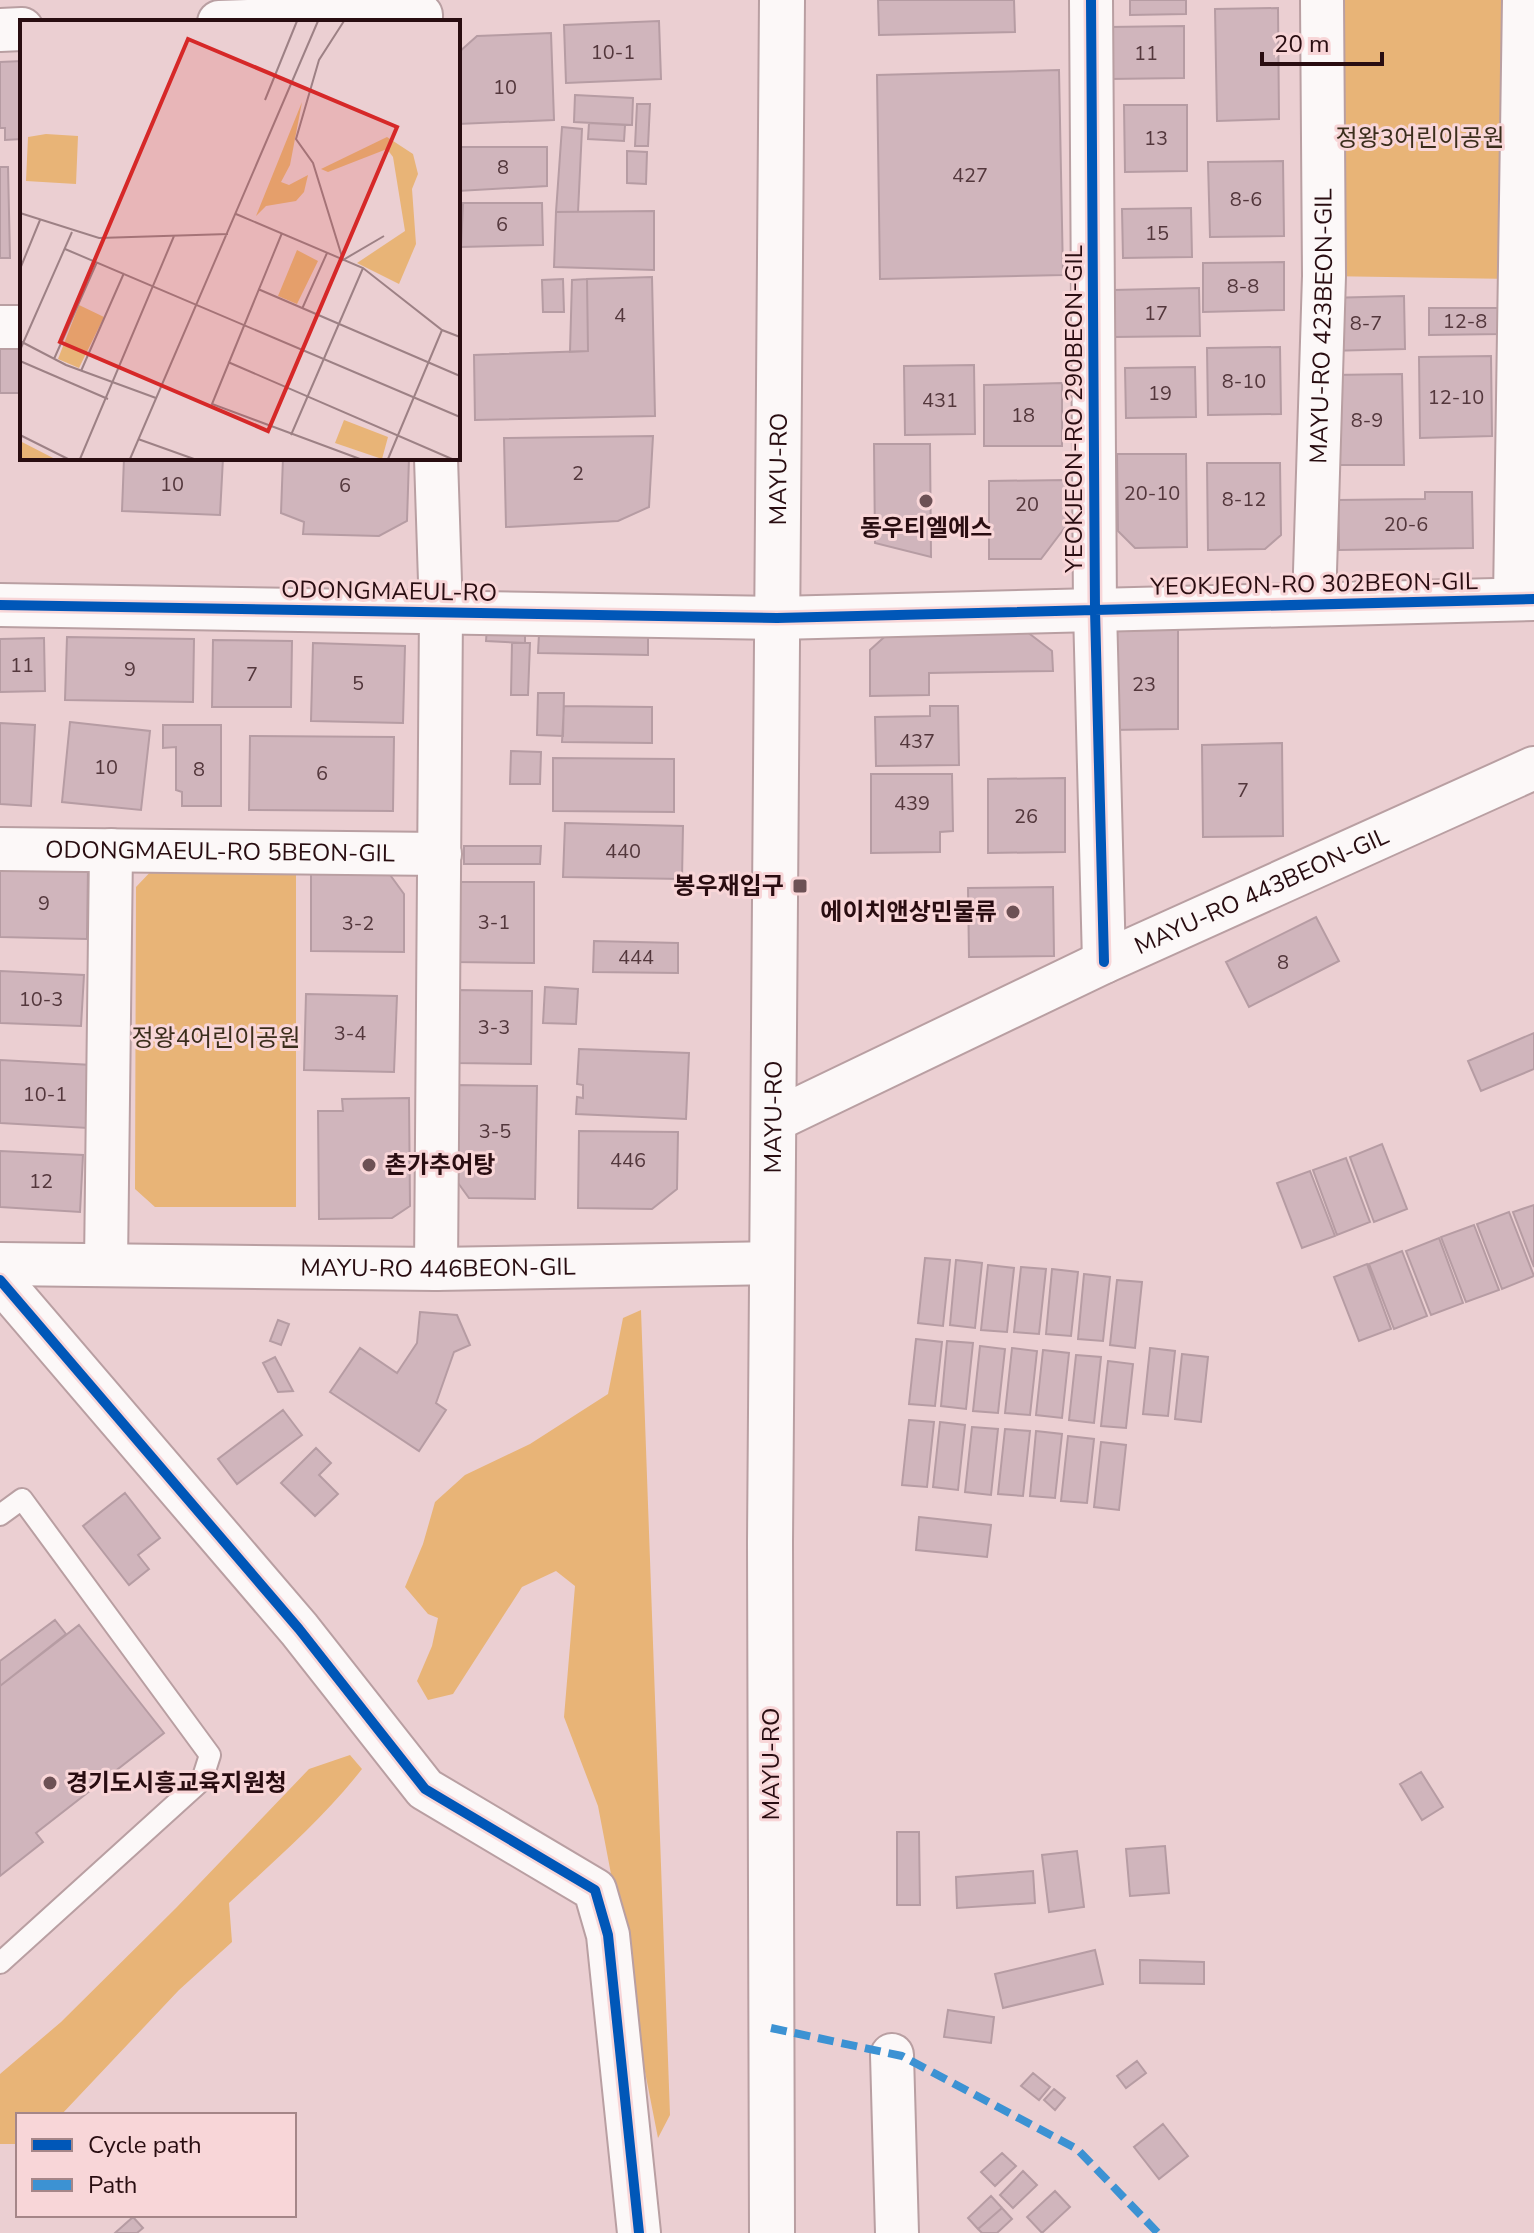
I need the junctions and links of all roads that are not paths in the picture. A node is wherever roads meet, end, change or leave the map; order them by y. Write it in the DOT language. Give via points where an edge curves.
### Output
graph roads {
  1 [pos="782,0"];
  2 [pos="1091,0"];
  3 [pos="1322,0"];
  4 [pos="1524,0"];
  5 [pos="277,20"];
  6 [pos="421,20"];
  7 [pos="20,29"];
  8 [pos="0,30"];
  9 [pos="436,460"];
  10 [pos="1524,599"];
  11 [pos="1314,604"];
  12 [pos="0,605"];
  13 [pos="1095,610"];
  14 [pos="441,612"];
  15 [pos="777,618"];
  16 [pos="1534,768"];
  17 [pos="0,849"];
  18 [pos="111,850"];
  19 [pos="440,854"];
  20 [pos="1104,962"];
  21 [pos="773,1121"];
  22 [pos="772,1263"];
  23 [pos="0,1264"];
  24 [pos="106,1265"];
  25 [pos="436,1269"];
  26 [pos="0,1280"];
  27 [pos="0,1515"];
  28 [pos="0,1963"];
  29 [pos="892,2055"];
  30 [pos="639,2233"];
  31 [pos="772,2233"];
  32 [pos="897,2233"];
  1 -- 15 [label="main road, MAYU-RO"];
  2 -- 13 [label="street, YEOKJEON-RO 290BEON-GIL"];
  3 -- 11 [label="street, MAYU-RO 423BEON-GIL" via="1324,276"];
  4 -- 10 [label="street"];
  5 -- 6 [label="street" via="421,15"];
  7 -- 8 [label="street"];
  9 -- 14 [label="street"];
  10 -- 11 [label="street, YEOKJEON-RO 302BEON-GIL"];
  11 -- 13 [label="street, YEOKJEON-RO 302BEON-GIL"];
  12 -- 14 [label="street, ODONGMAEUL-RO"];
  13 -- 15 [label="street, YEOKJEON-RO 302BEON-GIL"];
  13 -- 20 [label="street, YEOKJEON-RO 290BEON-GIL"];
  14 -- 15 [label="street, ODONGMAEUL-RO"];
  14 -- 19 [label="street"];
  15 -- 21 [label="main road, MAYU-RO"];
  16 -- 20 [label="street, MAYU-RO 443BEON-GIL"];
  17 -- 18 [label="street, ODONGMAEUL-RO 5BEON-GIL"];
  18 -- 19 [label="street, ODONGMAEUL-RO 5BEON-GIL"];
  18 -- 24 [label="street"];
  19 -- 25 [label="street"];
  20 -- 21 [label="street, MAYU-RO 443BEON-GIL"];
  21 -- 22 [label="main road, MAYU-RO"];
  22 -- 25 [label="street, MAYU-RO 446BEON-GIL"];
  22 -- 31 [label="main road, MAYU-RO"];
  23 -- 24 [label="street, MAYU-RO 446BEON-GIL"];
  24 -- 25 [label="street, MAYU-RO 446BEON-GIL"];
  26 -- 30 [label="street" via="299,1629 425,1789 595,1890 608,1935"];
  27 -- 28 [label="lane" via="22,1499 210,1755 202,1780"];
  29 -- 32 [label="street"];
}
